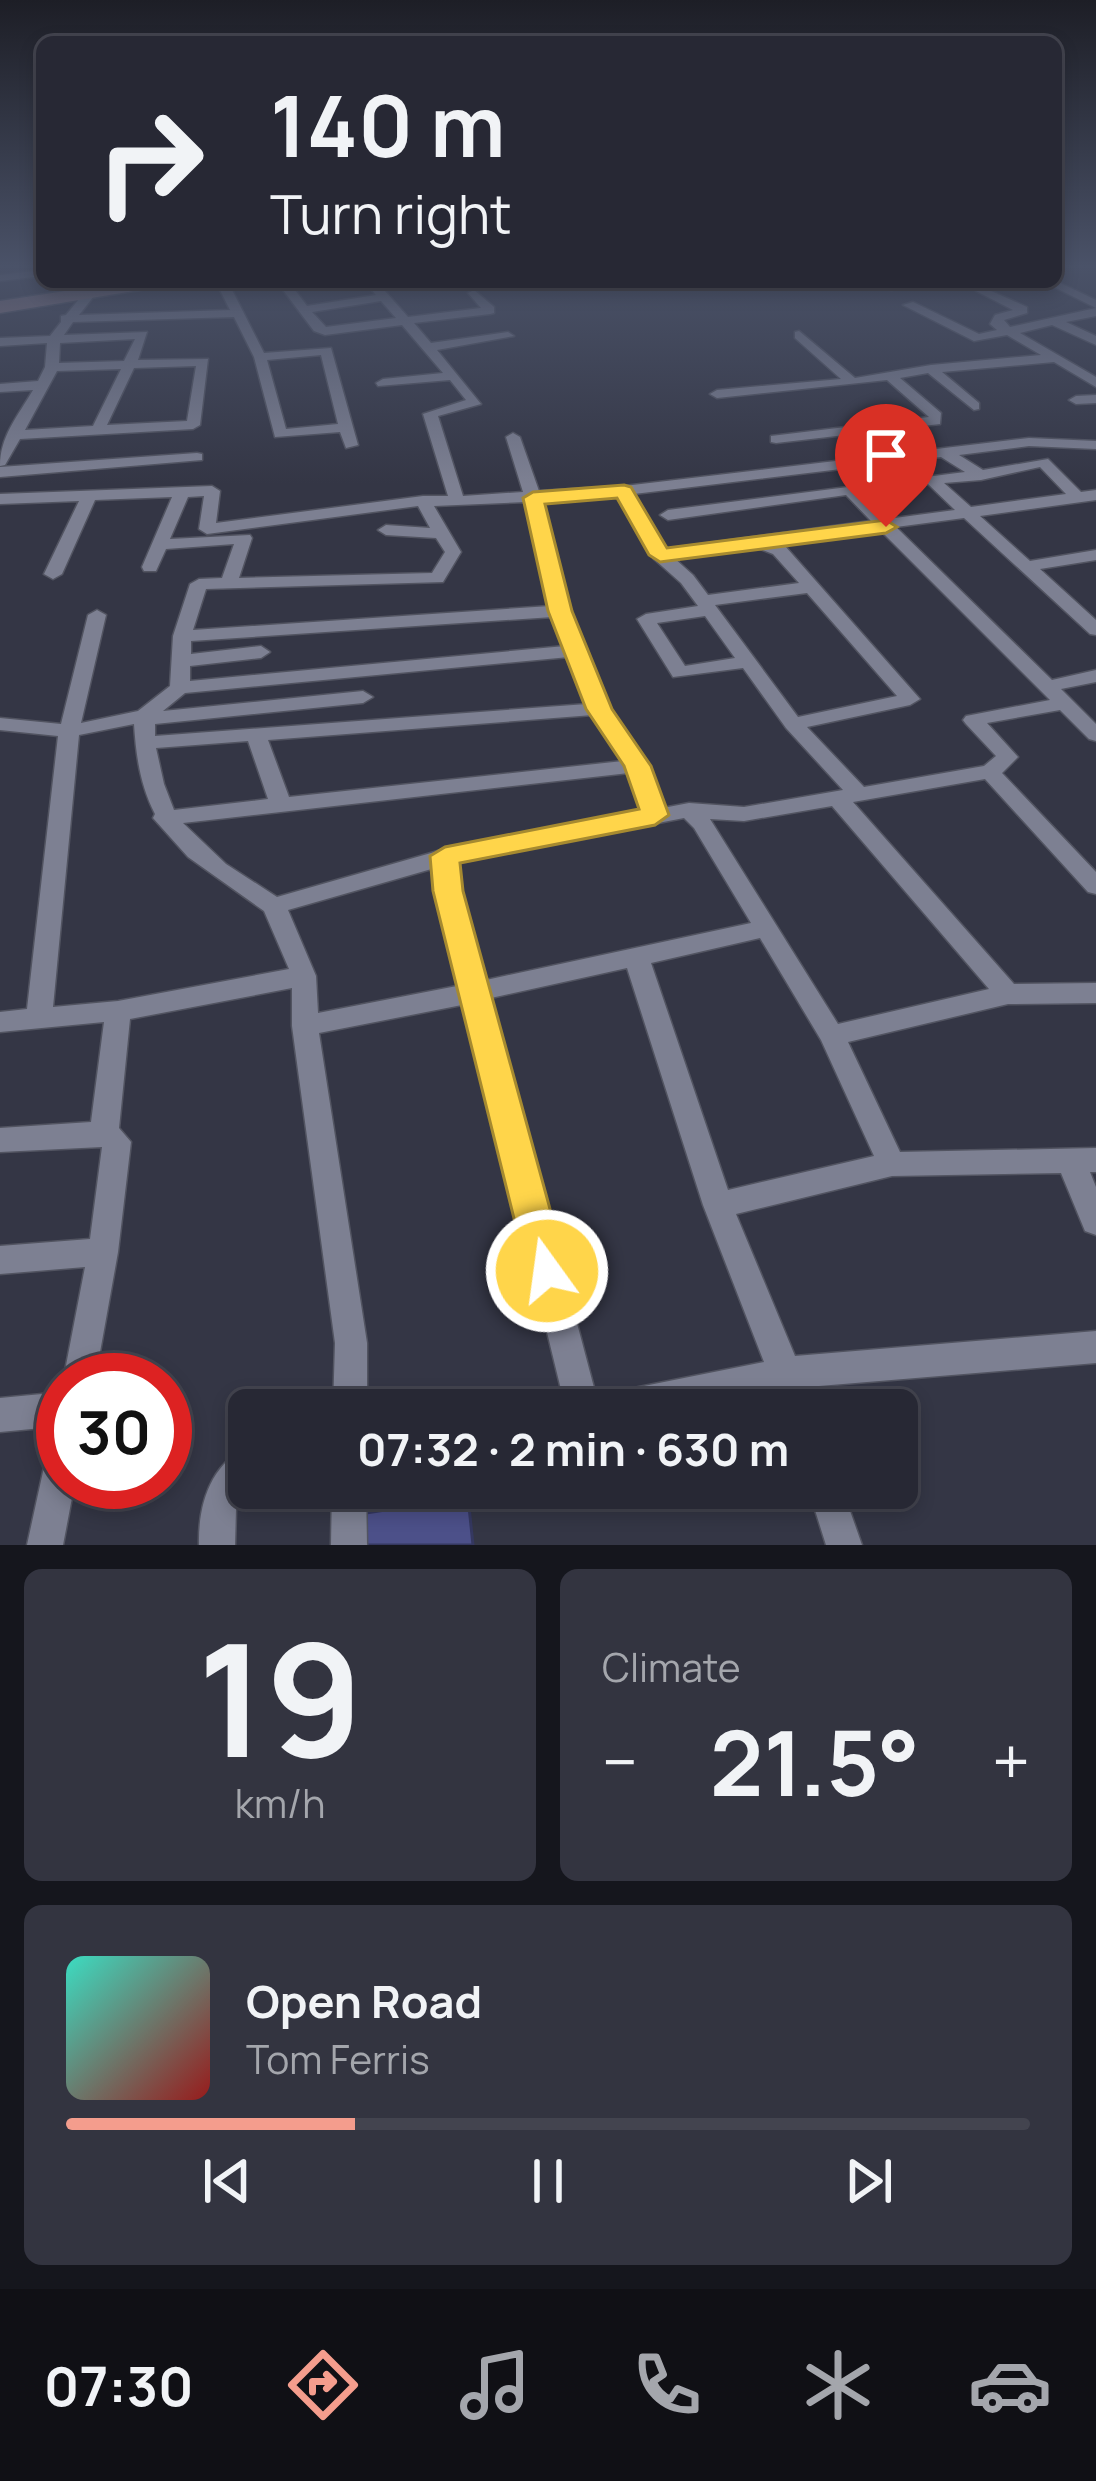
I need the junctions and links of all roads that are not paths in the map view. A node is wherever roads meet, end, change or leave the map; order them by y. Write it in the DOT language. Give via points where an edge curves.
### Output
graph roads {
  1 [pos="70,339"];
  2 [pos="140,339"];
  3 [pos="250,339"];
  4 [pos="419,339"];
  5 [pos="487,339"];
  6 [pos="804,339"];
  7 [pos="1021,339"];
  8 [pos="54,340"];
  9 [pos="0,342"];
  10 [pos="426,348"];
  11 [pos="260,357"];
  12 [pos="1056,358"];
  13 [pos="129,364"];
  14 [pos="52,367"];
  15 [pos="931,369"];
  16 [pos="890,375"];
  17 [pos="454,376"];
  18 [pos="383,382"];
  19 [pos="852,382"];
  20 [pos="1096,382"];
  21 [pos="39,385"];
  22 [pos="0,388"];
  23 [pos="718,394"];
  24 [pos="1096,399"];
  25 [pos="1076,400"];
  26 [pos="974,406"];
  27 [pos="346,427"];
  28 [pos="90,430"];
  29 [pos="12,435"];
  30 [pos="513,437"];
  31 [pos="776,439"];
  32 [pos="351,445"];
  33 [pos="1096,445"];
  34 [pos="945,453"];
  35 [pos="2,456"];
  36 [pos="197,457"];
  37 [pos="82,464"];
  38 [pos="0,472"];
  39 [pos="981,475"];
  40 [pos="931,479"];
  41 [pos="849,490"];
  42 [pos="624,491"];
  43 [pos="182,492"];
  44 [pos="88,495"];
  45 [pos="1087,496"];
  46 [pos="533,498"];
  47 [pos="0,499"];
  48 [pos="423,501"];
  49 [pos="457,501"];
  50 [pos="668,515"];
  51 [pos="974,515"];
  52 [pos="886,527"];
  53 [pos="386,530"];
  54 [pos="441,532"];
  55 [pos="159,545"];
  56 [pos="758,545"];
  57 [pos="660,555"];
  58 [pos="1096,555"];
  59 [pos="1029,566"];
  60 [pos="150,568"];
  61 [pos="52,574"];
  62 [pos="230,583"];
  63 [pos="811,586"];
  64 [pos="706,605"];
  65 [pos="560,611"];
  66 [pos="97,614"];
  67 [pos="1096,630"];
  68 [pos="182,636"];
  69 [pos="576,651"];
  70 [pos="261,652"];
  71 [pos="181,662"];
  72 [pos="747,662"];
  73 [pos="1096,676"];
  74 [pos="1046,687"];
  75 [pos="180,688"];
  76 [pos="363,697"];
  77 [pos="1063,704"];
  78 [pos="599,709"];
  79 [pos="0,724"];
  80 [pos="793,724"];
  81 [pos="144,726"];
  82 [pos="1092,727"];
  83 [pos="69,731"];
  84 [pos="256,734"];
  85 [pos="637,766"];
  86 [pos="990,772"];
  87 [pos="848,797"];
  88 [pos="281,805"];
  89 [pos="688,810"];
  90 [pos="655,815"];
  91 [pos="164,818"];
  92 [pos="445,856"];
  93 [pos="1096,886"];
  94 [pos="274,906"];
  95 [pos="766,928"];
  96 [pos="637,959"];
  97 [pos="304,976"];
  98 [pos="477,992"];
  99 [pos="1096,993"];
  100 [pos="1008,994"];
  101 [pos="118,1011"];
  102 [pos="39,1018"];
  103 [pos="0,1022"];
  104 [pos="305,1026"];
  105 [pos="832,1036"];
  106 [pos="104,1133"];
  107 [pos="0,1141"];
  108 [pos="1083,1161"];
  109 [pos="892,1165"];
  110 [pos="718,1205"];
  111 [pos="1096,1222"];
  112 [pos="103,1252"];
  113 [pos="0,1260"];
  114 [pos="1096,1347"];
  115 [pos="84,1353"];
  116 [pos="788,1373"];
  117 [pos="350,1389"];
  118 [pos="578,1389"];
  119 [pos="711,1389"];
  120 [pos="793,1389"];
  121 [pos="36,1412"];
  122 [pos="0,1415"];
  123 [pos="228,1482"];
  124 [pos="52,1509"];
  125 [pos="350,1509"];
  126 [pos="832,1509"];
  127 [pos="45,1545"];
  128 [pos="217,1545"];
  129 [pos="349,1545"];
  130 [pos="844,1545"];
  1 -- 8 [label="street"];
  2 -- 13 [label="street"];
  3 -- 11 [label="street"];
  4 -- 10 [label="street"];
  5 -- 10 [label="street"];
  6 -- 19 [label="street"];
  7 -- 12 [label="street"];
  8 -- 9 [label="street"];
  8 -- 14 [label="street"];
  10 -- 17 [label="street"];
  11 -- 27 [label="street" via="326,351"];
  11 -- 27 [label="street" via="280,434"];
  12 -- 15 [label="street"];
  12 -- 20 [label="street"];
  13 -- 14 [label="street"];
  13 -- 28 [label="street"];
  13 -- 28 [label="street" via="203,362 193,424"];
  14 -- 21 [label="street"];
  15 -- 16 [label="street"];
  15 -- 26 [label="street"];
  16 -- 19 [label="street"];
  16 -- 31 [label="street" via="935,421"];
  17 -- 18 [label="street"];
  17 -- 49 [label="street" via="474,404 430,414"];
  19 -- 23 [label="street"];
  21 -- 22 [label="street"];
  21 -- 29 [label="street"];
  24 -- 25 [label="street"];
  27 -- 32 [label="street"];
  28 -- 29 [label="street"];
  28 -- 37 [label="street"];
  29 -- 35 [label="street"];
  30 -- 46 [label="street"];
  33 -- 34 [label="street" via="1029,442"];
  34 -- 39 [label="street"];
  34 -- 42 [label="street"];
  36 -- 37 [label="street"];
  37 -- 38 [label="street"];
  39 -- 40 [label="street"];
  39 -- 45 [label="street" via="1043,462"];
  40 -- 41 [label="street"];
  40 -- 51 [label="street"];
  41 -- 50 [label="street"];
  41 -- 52 [label="street"];
  42 -- 46 [label="street"];
  42 -- 57 [label="street"];
  43 -- 44 [label="street"];
  43 -- 48 [label="street" via="212,491 207,529"];
  43 -- 55 [label="street"];
  44 -- 47 [label="street"];
  44 -- 61 [label="street"];
  45 -- 51 [label="street"];
  46 -- 49 [label="street"];
  46 -- 65 [label="street"];
  48 -- 49 [label="street"];
  48 -- 54 [label="street"];
  51 -- 52 [label="street"];
  51 -- 59 [label="street"];
  52 -- 56 [label="street"];
  52 -- 74 [label="street"];
  53 -- 54 [label="street"];
  54 -- 62 [label="street" via="452,552 437,578"];
  55 -- 60 [label="street"];
  55 -- 62 [label="street" via="244,538"];
  56 -- 57 [label="street"];
  56 -- 63 [label="street" via="778,550"];
  57 -- 64 [label="street"];
  58 -- 59 [label="street"];
  59 -- 67 [label="street"];
  62 -- 68 [label="street" via="199,584"];
  63 -- 64 [label="street"];
  63 -- 80 [label="street" via="910,699"];
  64 -- 72 [label="street"];
  64 -- 72 [label="street" via="646,620 680,673"];
  65 -- 68 [label="street"];
  65 -- 69 [label="street"];
  66 -- 83 [label="street"];
  68 -- 71 [label="street"];
  69 -- 75 [label="street"];
  69 -- 78 [label="street"];
  70 -- 71 [label="street"];
  71 -- 75 [label="street"];
  72 -- 80 [label="street"];
  73 -- 74 [label="street"];
  74 -- 77 [label="street"];
  75 -- 81 [label="street"];
  76 -- 81 [label="street"];
  77 -- 82 [label="street"];
  77 -- 86 [label="street" via="973,721 1008,757"];
  78 -- 84 [label="street"];
  78 -- 85 [label="street"];
  79 -- 83 [label="street"];
  80 -- 87 [label="street"];
  81 -- 83 [label="street"];
  81 -- 84 [label="street"];
  81 -- 91 [label="street"];
  83 -- 102 [label="street"];
  84 -- 88 [label="street"];
  85 -- 88 [label="street"];
  85 -- 90 [label="street"];
  86 -- 87 [label="street"];
  86 -- 93 [label="street"];
  87 -- 89 [label="street" via="744,814"];
  87 -- 100 [label="street"];
  88 -- 91 [label="street"];
  89 -- 90 [label="street"];
  89 -- 95 [label="street"];
  90 -- 92 [label="street"];
  91 -- 94 [label="street" via="208,865"];
  92 -- 94 [label="street"];
  92 -- 98 [label="street"];
  94 -- 97 [label="street"];
  95 -- 96 [label="street"];
  95 -- 105 [label="street"];
  96 -- 98 [label="street"];
  96 -- 110 [label="street"];
  97 -- 101 [label="street"];
  97 -- 104 [label="street"];
  98 -- 104 [label="street"];
  98 -- 118 [label="street"];
  99 -- 100 [label="street"];
  100 -- 105 [label="street"];
  101 -- 102 [label="street"];
  101 -- 106 [label="street"];
  102 -- 103 [label="street"];
  104 -- 117 [label="street" via="351,1342"];
  105 -- 109 [label="street"];
  106 -- 107 [label="street"];
  106 -- 112 [label="street" via="117,1142"];
  108 -- 109 [label="street"];
  108 -- 111 [label="street"];
  109 -- 110 [label="street"];
  110 -- 116 [label="street"];
  112 -- 113 [label="street"];
  112 -- 115 [label="street"];
  114 -- 116 [label="street"];
  116 -- 119 [label="street"];
  116 -- 120 [label="street"];
  121 -- 122 [label="street"];
  123 -- 128 [label="street"];
  124 -- 127 [label="street"];
  125 -- 129 [label="street"];
  126 -- 130 [label="street"];
}
